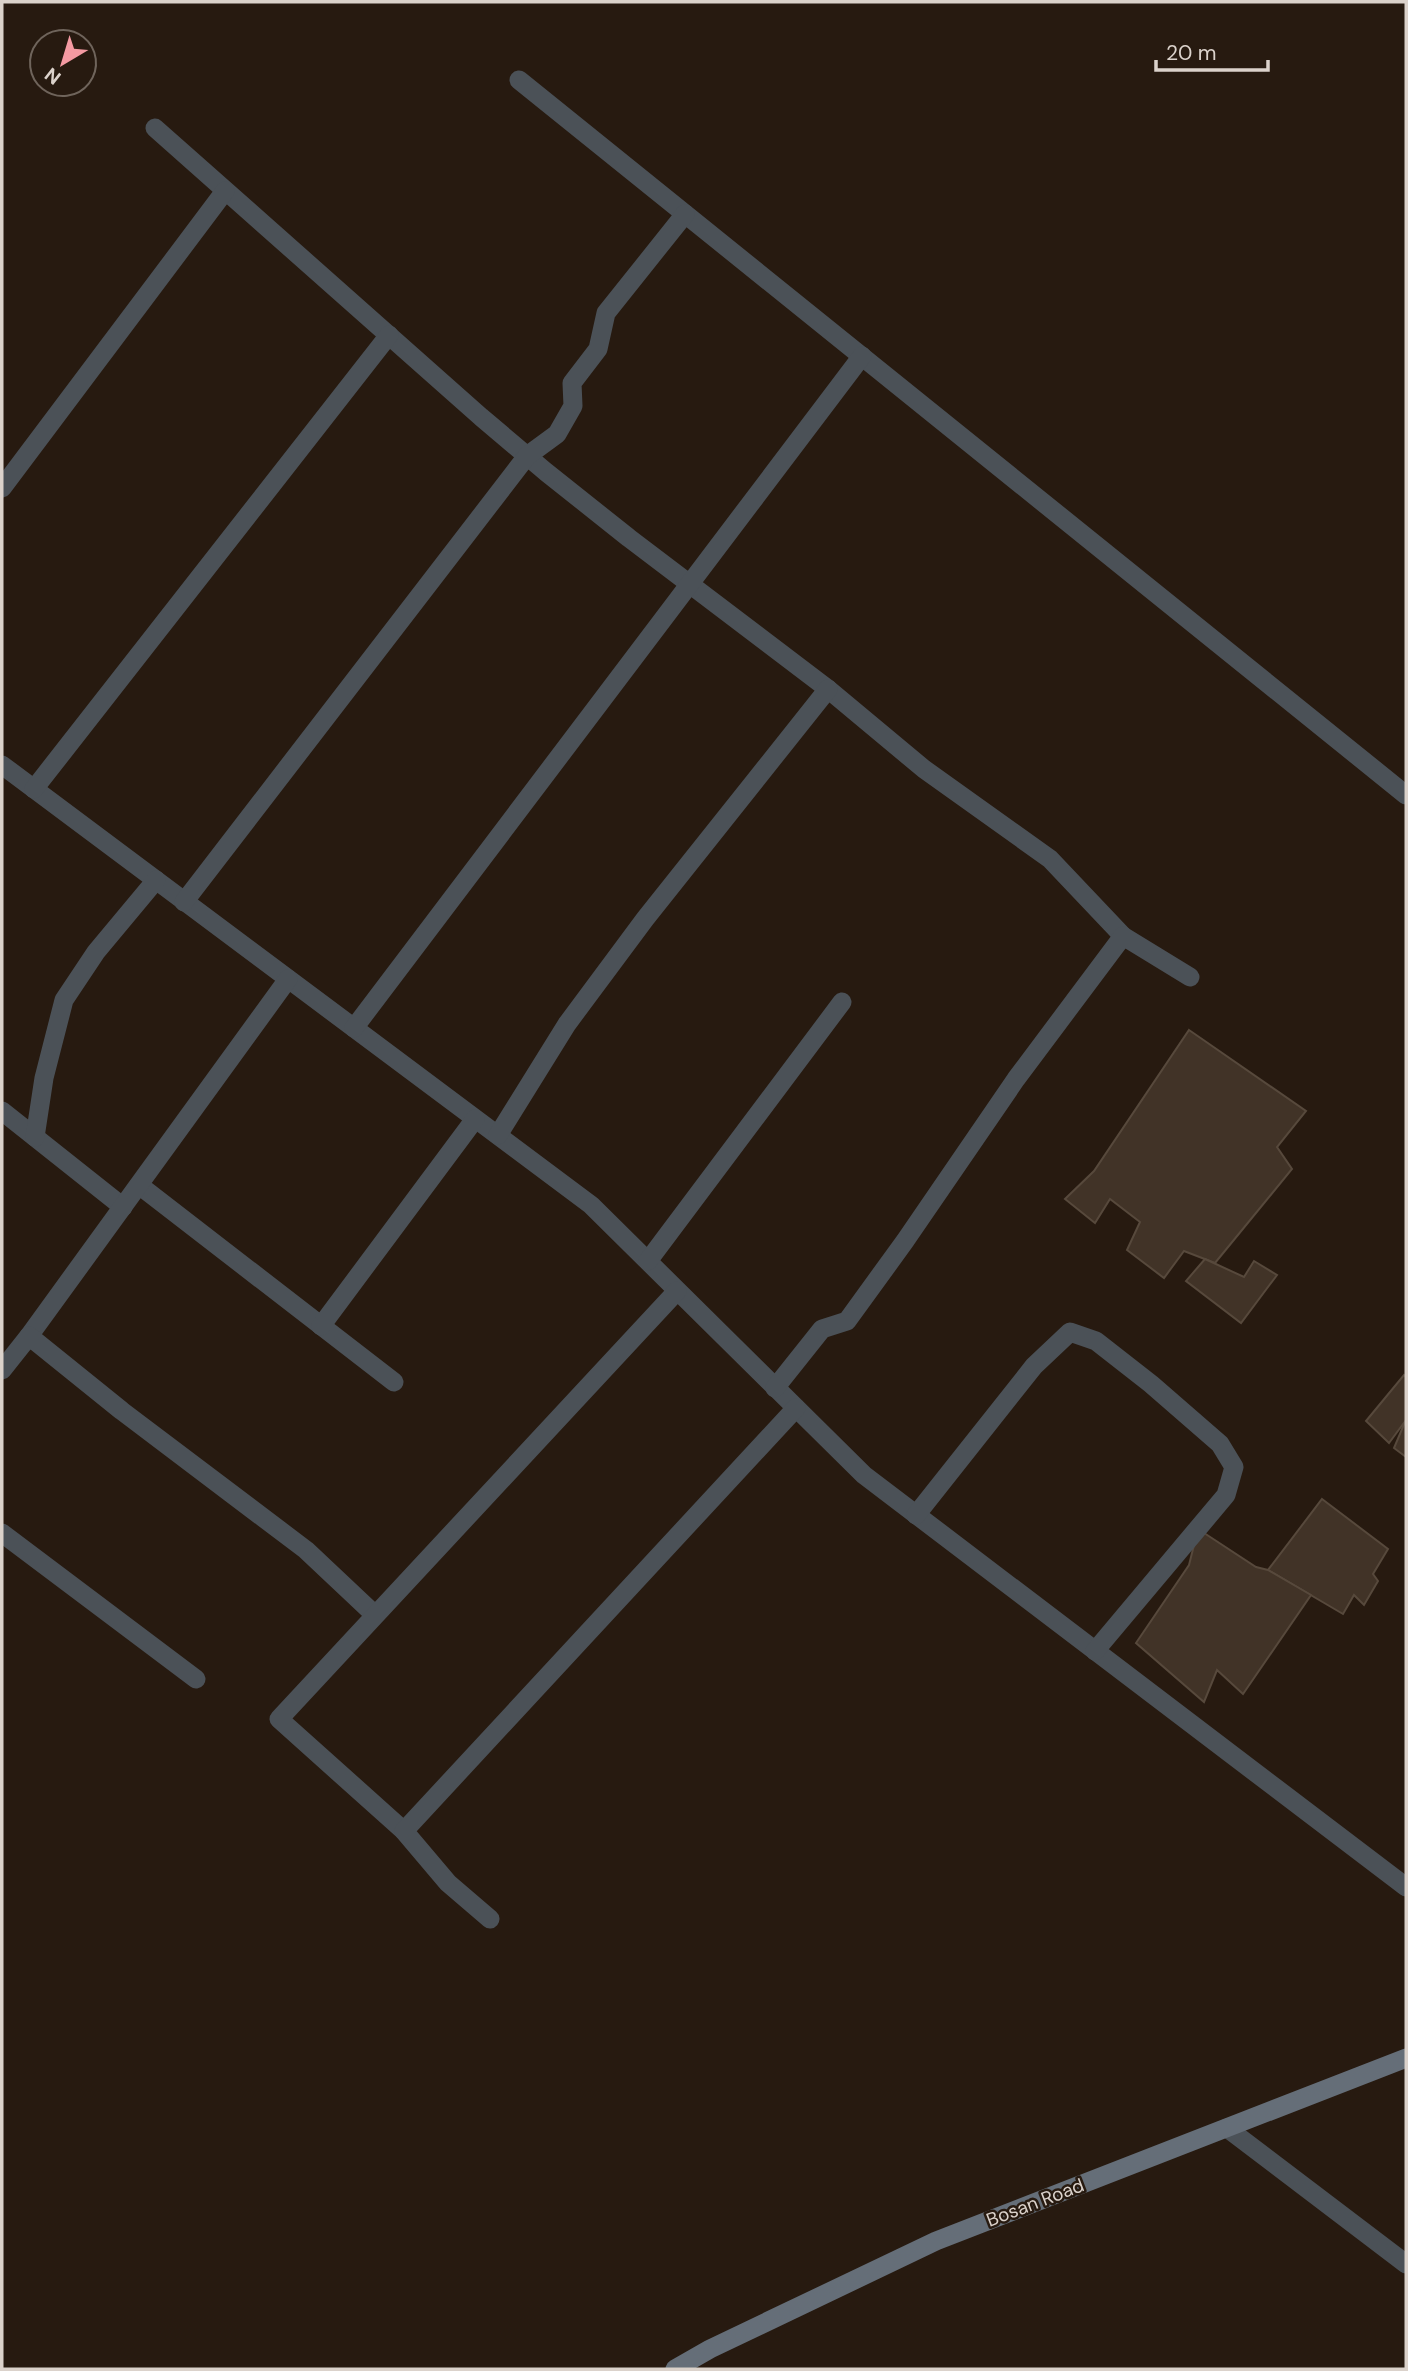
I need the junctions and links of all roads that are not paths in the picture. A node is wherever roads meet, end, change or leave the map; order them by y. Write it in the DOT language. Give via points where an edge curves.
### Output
graph roads {
  1 [pos="519,80"];
  2 [pos="155,128"];
  3 [pos="226,191"];
  4 [pos="685,214"];
  5 [pos="389,335"];
  6 [pos="862,356"];
  7 [pos="527,456"];
  8 [pos="2,488"];
  9 [pos="691,584"];
  10 [pos="828,689"];
  11 [pos="2,765"];
  12 [pos="34,789"];
  13 [pos="1406,795"];
  14 [pos="156,880"];
  15 [pos="184,901"];
  16 [pos="1123,936"];
  17 [pos="1190,977"];
  18 [pos="288,979"];
  19 [pos="842,1002"];
  20 [pos="354,1028"];
  21 [pos="2,1111"];
  22 [pos="475,1119"];
  23 [pos="498,1135"];
  24 [pos="35,1137"];
  25 [pos="139,1185"];
  26 [pos="123,1207"];
  27 [pos="648,1261"];
  28 [pos="677,1290"];
  29 [pos="321,1326"];
  30 [pos="29,1336"];
  31 [pos="2,1370"];
  32 [pos="394,1382"];
  33 [pos="775,1388"];
  34 [pos="796,1408"];
  35 [pos="916,1515"];
  36 [pos="2,1533"];
  37 [pos="375,1615"];
  38 [pos="1095,1651"];
  39 [pos="196,1679"];
  40 [pos="404,1830"];
  41 [pos="1406,1887"];
  42 [pos="490,1919"];
  43 [pos="1406,2058"];
  44 [pos="1227,2128"];
  45 [pos="1406,2264"];
  46 [pos="675,2369"];
  1 -- 4 [label="street"];
  2 -- 3 [label="street"];
  3 -- 5 [label="street"];
  3 -- 8 [label="street"];
  4 -- 6 [label="street"];
  4 -- 7 [label="street" via="606,313 598,349 572,383 573,406 557,434"];
  5 -- 7 [label="street"];
  5 -- 12 [label="street"];
  6 -- 9 [label="street"];
  6 -- 13 [label="street"];
  7 -- 9 [label="street"];
  7 -- 15 [label="street"];
  9 -- 10 [label="street"];
  9 -- 20 [label="street"];
  10 -- 16 [label="street" via="924,769 1050,859"];
  10 -- 23 [label="street" via="567,1024"];
  11 -- 12 [label="street"];
  12 -- 14 [label="street"];
  14 -- 15 [label="street"];
  14 -- 24 [label="street" via="96,952 64,1000"];
  15 -- 18 [label="street"];
  16 -- 17 [label="street"];
  16 -- 33 [label="street" via="1016,1079 847,1321 822,1329"];
  18 -- 20 [label="street"];
  18 -- 25 [label="street"];
  19 -- 27 [label="street"];
  20 -- 22 [label="street"];
  21 -- 24 [label="street"];
  22 -- 23 [label="street"];
  22 -- 29 [label="street"];
  23 -- 27 [label="street" via="591,1205"];
  24 -- 26 [label="street"];
  25 -- 26 [label="street"];
  25 -- 29 [label="street"];
  26 -- 30 [label="street"];
  27 -- 28 [label="street"];
  28 -- 33 [label="street"];
  28 -- 37 [label="street"];
  29 -- 32 [label="street"];
  30 -- 31 [label="street"];
  30 -- 37 [label="street" via="306,1550"];
  33 -- 34 [label="street"];
  34 -- 35 [label="street" via="864,1475"];
  34 -- 40 [label="street"];
  35 -- 38 [label="street"];
  35 -- 38 [label="street" via="1034,1366 1070,1332 1096,1341 1220,1444 1234,1467 1226,1495"];
  36 -- 39 [label="street"];
  37 -- 40 [label="street" via="279,1719"];
  38 -- 41 [label="street"];
  40 -- 42 [label="street" via="448,1883"];
  43 -- 44 [label="main road, Bosan Road"];
  44 -- 45 [label="street"];
  44 -- 46 [label="main road, Bosan Road" via="936,2241"];
}
